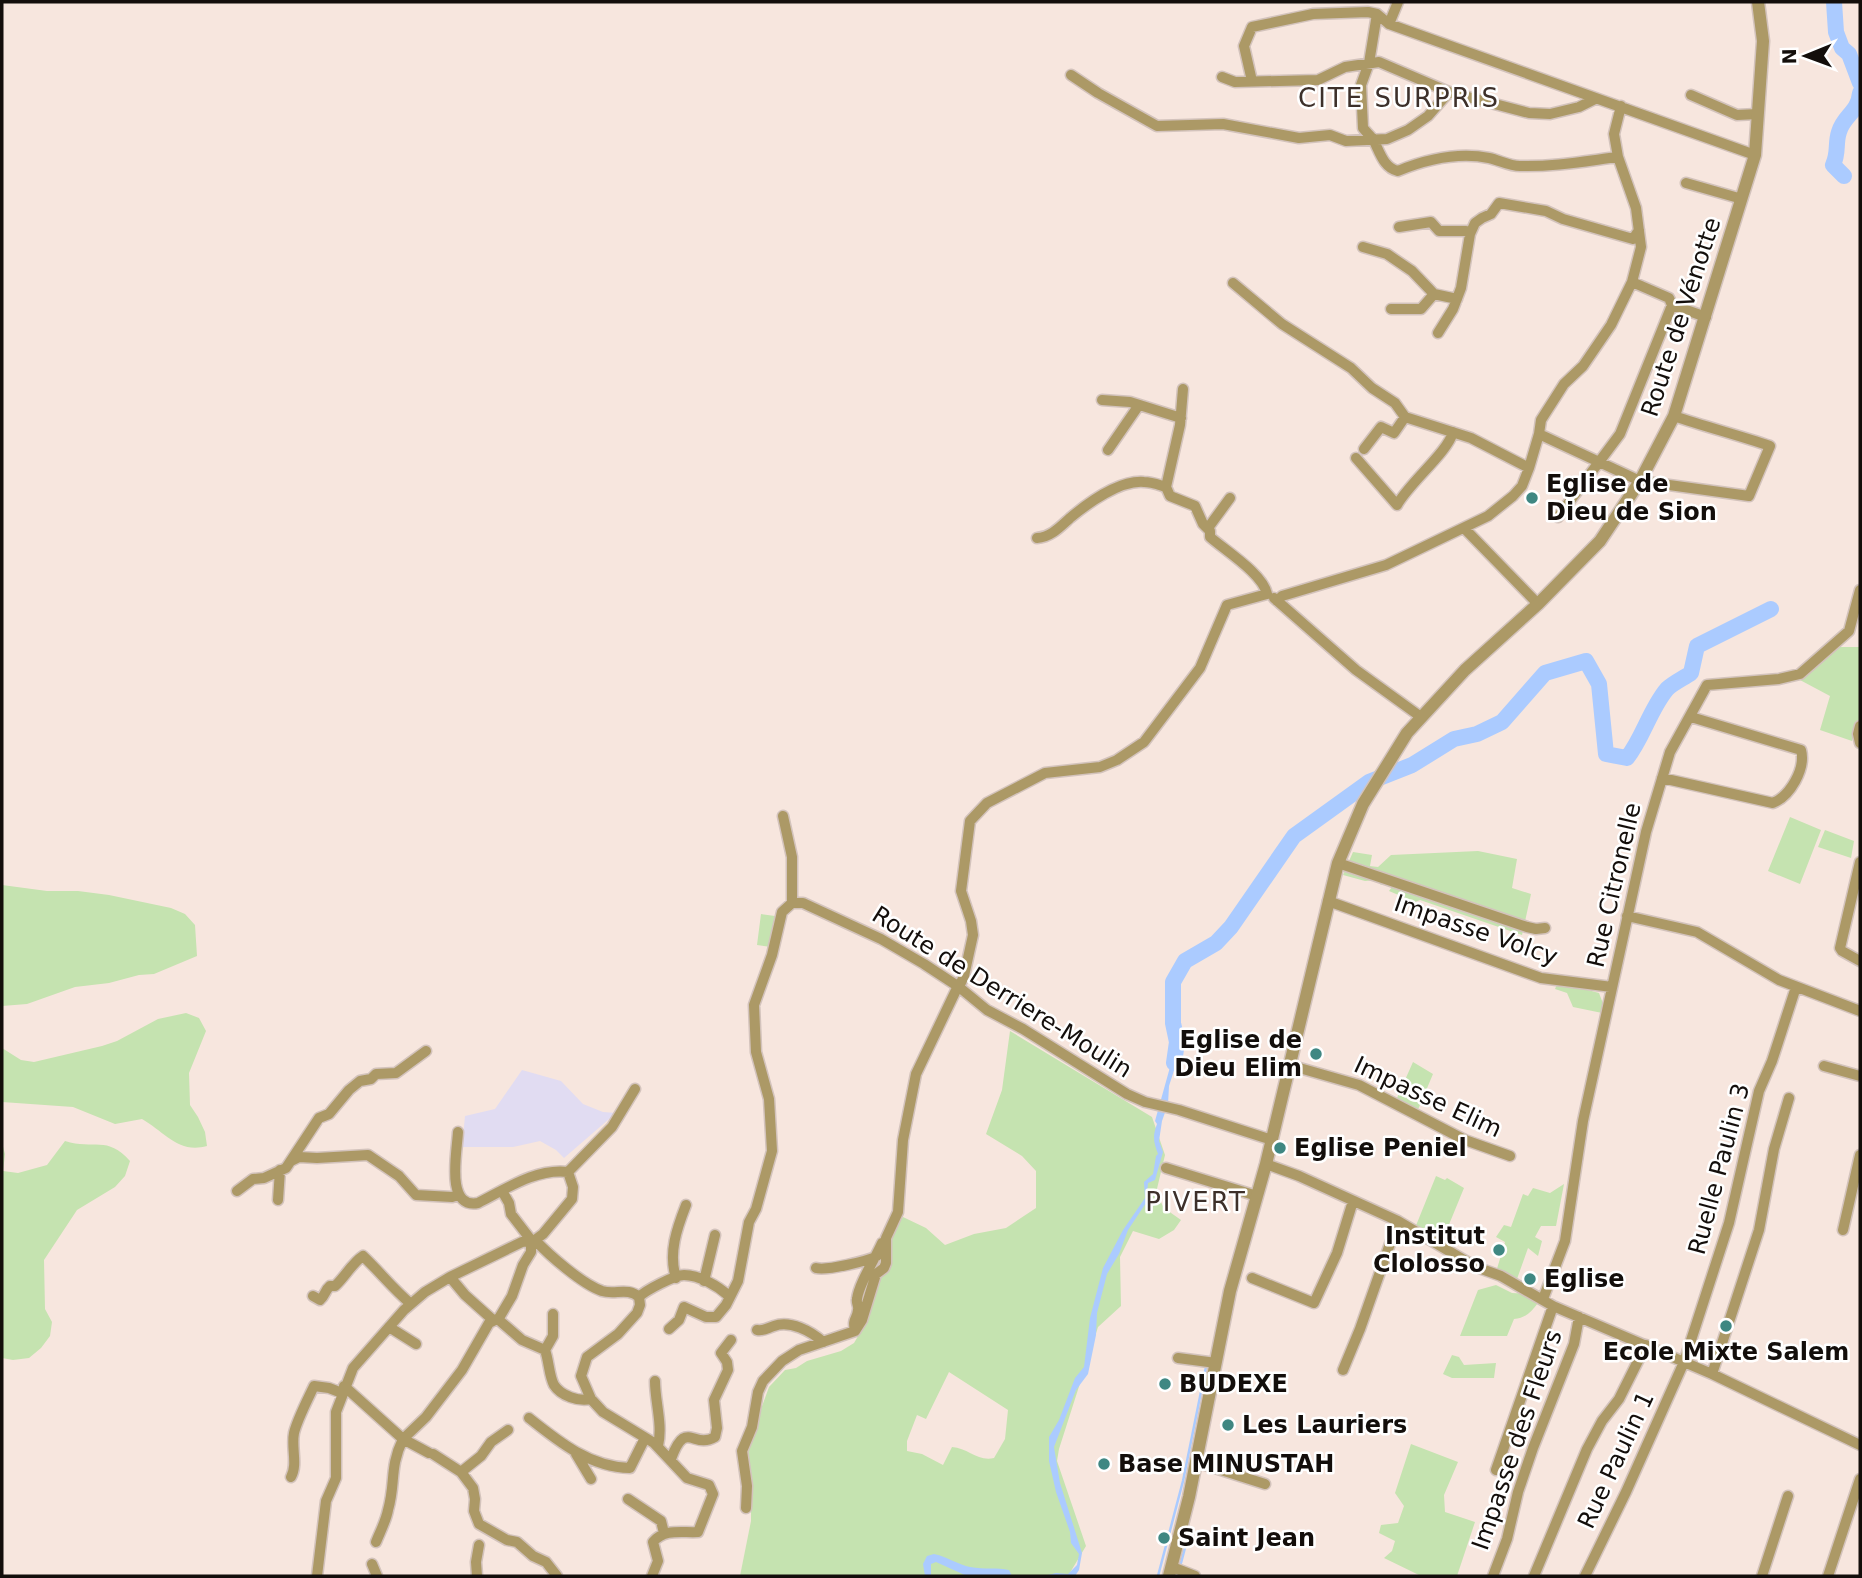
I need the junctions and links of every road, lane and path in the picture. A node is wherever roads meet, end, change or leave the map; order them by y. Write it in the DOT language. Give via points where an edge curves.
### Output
graph roads {
  1 [pos="1398,2"];
  2 [pos="1758,2"];
  3 [pos="1377,14"];
  4 [pos="1389,24"];
  5 [pos="1369,63"];
  6 [pos="1071,75"];
  7 [pos="1222,77"];
  8 [pos="1252,80"];
  9 [pos="1449,92"];
  10 [pos="1691,95"];
  11 [pos="1595,99"];
  12 [pos="1621,106"];
  13 [pos="1758,114"];
  14 [pos="1374,140"];
  15 [pos="1755,155"];
  16 [pos="1618,158"];
  17 [pos="1686,183"];
  18 [pos="1742,200"];
  19 [pos="1399,227"];
  20 [pos="1639,230"];
  21 [pos="1471,234"];
  22 [pos="1363,247"];
  23 [pos="1632,282"];
  24 [pos="1233,283"];
  25 [pos="1434,294"];
  26 [pos="1457,299"];
  27 [pos="1672,305"];
  28 [pos="1391,309"];
  29 [pos="1706,317"];
  30 [pos="1438,333"];
  31 [pos="1183,389"];
  32 [pos="1102,400"];
  33 [pos="1139,405"];
  34 [pos="1674,416"];
  35 [pos="1405,417"];
  36 [pos="1181,418"];
  37 [pos="1453,432"];
  38 [pos="1539,434"];
  39 [pos="1364,449"];
  40 [pos="1108,450"];
  41 [pos="1356,458"];
  42 [pos="1602,461"];
  43 [pos="1529,468"];
  44 [pos="1640,481"];
  45 [pos="1166,487"];
  46 [pos="1230,498"];
  47 [pos="1558,517"];
  48 [pos="1208,528"];
  49 [pos="1464,528"];
  50 [pos="1037,538"];
  51 [pos="1860,590"];
  52 [pos="1272,597"];
  53 [pos="1538,604"];
  54 [pos="1849,631"];
  55 [pos="1860,637"];
  56 [pos="1421,717"];
  57 [pos="1690,717"];
  58 [pos="1860,726"];
  59 [pos="1860,743"];
  60 [pos="1662,779"];
  61 [pos="783,816"];
  62 [pos="1860,862"];
  63 [pos="1338,863"];
  64 [pos="1328,901"];
  65 [pos="792,903"];
  66 [pos="1628,916"];
  67 [pos="1545,928"];
  68 [pos="1860,961"];
  69 [pos="958,987"];
  70 [pos="1612,987"];
  71 [pos="1796,987"];
  72 [pos="1860,1011"];
  73 [pos="426,1051"];
  74 [pos="1289,1065"];
  75 [pos="1824,1066"];
  76 [pos="1860,1076"];
  77 [pos="635,1089"];
  78 [pos="1789,1098"];
  79 [pos="458,1132"];
  80 [pos="1272,1140"];
  81 [pos="1860,1155"];
  82 [pos="1510,1156"];
  83 [pos="291,1161"];
  84 [pos="1266,1164"];
  85 [pos="1166,1168"];
  86 [pos="280,1170"];
  87 [pos="568,1172"];
  88 [pos="237,1191"];
  89 [pos="502,1191"];
  90 [pos="458,1195"];
  91 [pos="1258,1196"];
  92 [pos="278,1200"];
  93 [pos="1353,1201"];
  94 [pos="686,1205"];
  95 [pos="1398,1221"];
  96 [pos="1843,1230"];
  97 [pos="715,1235"];
  98 [pos="886,1238"];
  99 [pos="533,1240"];
  100 [pos="879,1254"];
  101 [pos="816,1268"];
  102 [pos="450,1277"];
  103 [pos="676,1278"];
  104 [pos="1251,1278"];
  105 [pos="704,1281"];
  106 [pos="313,1296"];
  107 [pos="729,1296"];
  108 [pos="639,1297"];
  109 [pos="1548,1302"];
  110 [pos="411,1304"];
  111 [pos="553,1314"];
  112 [pos="1579,1317"];
  113 [pos="496,1319"];
  114 [pos="388,1327"];
  115 [pos="669,1329"];
  116 [pos="757,1330"];
  117 [pos="855,1331"];
  118 [pos="731,1340"];
  119 [pos="822,1342"];
  120 [pos="416,1344"];
  121 [pos="1646,1346"];
  122 [pos="545,1350"];
  123 [pos="1178,1358"];
  124 [pos="1684,1362"];
  125 [pos="1216,1363"];
  126 [pos="1343,1370"];
  127 [pos="1712,1374"];
  128 [pos="656,1381"];
  129 [pos="343,1390"];
  130 [pos="591,1399"];
  131 [pos="529,1419"];
  132 [pos="508,1430"];
  133 [pos="645,1438"];
  134 [pos="403,1439"];
  135 [pos="1860,1445"];
  136 [pos="657,1446"];
  137 [pos="576,1454"];
  138 [pos="671,1460"];
  139 [pos="1196,1462"];
  140 [pos="1496,1470"];
  141 [pos="461,1472"];
  142 [pos="291,1477"];
  143 [pos="591,1479"];
  144 [pos="1860,1479"];
  145 [pos="1265,1484"];
  146 [pos="1788,1496"];
  147 [pos="628,1499"];
  148 [pos="746,1508"];
  149 [pos="664,1533"];
  150 [pos="376,1542"];
  151 [pos="479,1545"];
  152 [pos="372,1564"];
  153 [pos="1170,1572"];
  154 [pos="317,1576"];
  155 [pos="377,1576"];
  156 [pos="477,1576"];
  157 [pos="557,1576"];
  158 [pos="652,1576"];
  159 [pos="1195,1576"];
  160 [pos="1493,1576"];
  161 [pos="1534,1576"];
  162 [pos="1585,1576"];
  163 [pos="1762,1576"];
  164 [pos="1828,1576"];
  1 -- 4 [label="street"];
  2 -- 13 [label="street, Route de Vénotte" via="1763,41"];
  3 -- 4 [label="street"];
  3 -- 5 [label="street"];
  3 -- 8 [label="street" via="1313,14 1252,27 1244,46"];
  4 -- 11 [label="street"];
  5 -- 8 [label="street" via="1345,67 1318,80"];
  5 -- 9 [label="street" via="1379,62"];
  5 -- 14 [label="street" via="1361,85 1363,128"];
  6 -- 14 [label="street" via="1157,125 1223,124 1299,138 1330,135 1346,141"];
  7 -- 8 [label="street" via="1235,82"];
  9 -- 11 [label="street" via="1529,113 1550,114"];
  9 -- 14 [label="street" via="1408,130"];
  10 -- 13 [label="street" via="1737,115"];
  11 -- 12 [label="street"];
  12 -- 15 [label="street"];
  12 -- 16 [label="street" via="1614,134"];
  13 -- 15 [label="street, Route de Vénotte"];
  14 -- 16 [label="street" via="1387,165 1398,171 1458,155 1515,166"];
  15 -- 18 [label="street, Route de Vénotte"];
  16 -- 20 [label="street"];
  17 -- 18 [label="street"];
  18 -- 29 [label="street, Route de Vénotte"];
  19 -- 21 [label="street" via="1431,222 1439,232"];
  20 -- 21 [label="street" via="1633,239 1546,211 1499,202 1491,214 1475,223"];
  20 -- 23 [label="street" via="1641,247"];
  21 -- 26 [label="street"];
  22 -- 25 [label="street" via="1387,254"];
  23 -- 27 [label="street" via="1669,298"];
  23 -- 38 [label="street" via="1611,325 1551,402"];
  24 -- 35 [label="street" via="1282,324 1351,368 1395,403"];
  25 -- 26 [label="street"];
  25 -- 28 [label="street" via="1421,309"];
  26 -- 30 [label="street"];
  27 -- 29 [label="street"];
  27 -- 42 [label="street" via="1620,434"];
  29 -- 34 [label="street, Route de Vénotte"];
  31 -- 36 [label="street"];
  32 -- 33 [label="street"];
  33 -- 36 [label="street"];
  33 -- 40 [label="street"];
  34 -- 44 [label="street, Route de Vénotte"];
  34 -- 44 [label="street" via="1770,446 1749,496"];
  35 -- 37 [label="street"];
  35 -- 39 [label="street" via="1394,433 1381,427"];
  36 -- 45 [label="street"];
  37 -- 41 [label="street" via="1397,505"];
  37 -- 43 [label="street"];
  38 -- 42 [label="street"];
  38 -- 43 [label="street"];
  42 -- 44 [label="street"];
  42 -- 47 [label="street"];
  43 -- 49 [label="street" via="1513,496"];
  44 -- 53 [label="street, Route de Vénotte" via="1600,541"];
  45 -- 48 [label="street" via="1170,496 1195,506"];
  45 -- 50 [label="street" via="1146,481 1111,491 1091,500 1059,529"];
  46 -- 48 [label="street"];
  48 -- 52 [label="street" via="1210,537 1241,562"];
  49 -- 52 [label="street" via="1376,570"];
  49 -- 53 [label="street"];
  51 -- 54 [label="street"];
  52 -- 56 [label="street" via="1356,670"];
  52 -- 69 [label="street" via="1227,605 1200,668 1144,742 1100,767 1045,773 987,803 974,815 961,891 973,935"];
  53 -- 56 [label="street, Route de Vénotte"];
  54 -- 55 [label="street"];
  54 -- 57 [label="street, Rue Citronelle" via="1800,674 1707,685"];
  56 -- 63 [label="street, Route de Vénotte" via="1363,804"];
  57 -- 60 [label="street, Rue Citronelle" via="1670,752"];
  57 -- 60 [label="street" via="1801,750 1799,773 1781,800 1773,803"];
  58 -- 59 [label="street"];
  60 -- 66 [label="street, Rue Citronelle"];
  61 -- 65 [label="street" via="792,857"];
  62 -- 68 [label="street" via="1840,948"];
  63 -- 64 [label="street, Route de Vénotte"];
  63 -- 67 [label="street" via="1527,927"];
  64 -- 70 [label="street, Impasse Volcy" via="1541,978"];
  64 -- 74 [label="street, Route de Vénotte"];
  65 -- 69 [label="street, Route de Derriere-Moulin" via="803,903 881,939"];
  65 -- 107 [label="street" via="782,912 754,1005 756,1052 769,1099 772,1150 749,1222 741,1269"];
  66 -- 70 [label="street, Rue Citronelle"];
  66 -- 71 [label="street" via="1697,932"];
  69 -- 80 [label="street, Route de Derriere-Moulin" via="987,1010 1127,1094"];
  69 -- 98 [label="street" via="916,1074 903,1140 898,1212"];
  70 -- 109 [label="street, Rue Citronelle" via="1583,1121 1565,1241"];
  71 -- 72 [label="street"];
  71 -- 124 [label="street, Ruelle Paulin 3" via="1759,1091 1729,1223"];
  73 -- 83 [label="street" via="396,1073 376,1074 349,1090 329,1114 319,1118"];
  74 -- 80 [label="street, Route de Vénotte"];
  74 -- 82 [label="street, Impasse Elim" via="1359,1086 1465,1140"];
  75 -- 76 [label="street"];
  77 -- 87 [label="street" via="612,1127"];
  78 -- 127 [label="street" via="1759,1230"];
  79 -- 90 [label="street"];
  80 -- 84 [label="street, Route de Vénotte"];
  81 -- 96 [label="street"];
  83 -- 86 [label="street"];
  83 -- 90 [label="street" via="368,1155 399,1176 416,1195"];
  84 -- 91 [label="street, Route de Vénotte"];
  84 -- 93 [label="street"];
  85 -- 91 [label="street"];
  86 -- 88 [label="street" via="253,1179"];
  86 -- 92 [label="street"];
  87 -- 89 [label="street" via="555,1170"];
  87 -- 99 [label="street" via="572,1199"];
  89 -- 90 [label="street" via="471,1204"];
  89 -- 99 [label="street" via="510,1214"];
  91 -- 125 [label="street, Route de Vénotte" via="1230,1291"];
  93 -- 95 [label="street"];
  93 -- 104 [label="street" via="1337,1253 1314,1303"];
  94 -- 103 [label="street" via="675,1237"];
  95 -- 109 [label="street"];
  95 -- 126 [label="street"];
  97 -- 105 [label="street"];
  98 -- 100 [label="street"];
  98 -- 117 [label="street" via="886,1264 876,1273"];
  99 -- 102 [label="street"];
  99 -- 108 [label="street" via="595,1288"];
  99 -- 113 [label="street" via="512,1296"];
  100 -- 101 [label="street" via="825,1270"];
  100 -- 117 [label="street" via="857,1298"];
  102 -- 110 [label="street"];
  102 -- 113 [label="street" via="465,1296"];
  103 -- 105 [label="street" via="682,1275"];
  103 -- 108 [label="street"];
  105 -- 107 [label="street"];
  106 -- 110 [label="street" via="323,1298 326,1289 344,1278 363,1256"];
  107 -- 115 [label="street" via="716,1317 684,1307"];
  108 -- 130 [label="street" via="637,1313 585,1362 581,1376"];
  109 -- 112 [label="street"];
  109 -- 140 [label="street, Rue Citronelle"];
  110 -- 114 [label="street"];
  111 -- 122 [label="street" via="554,1336"];
  112 -- 121 [label="street"];
  112 -- 160 [label="street, Impasse des Fleurs" via="1574,1344 1533,1448"];
  113 -- 122 [label="street" via="522,1340"];
  113 -- 134 [label="street" via="426,1417"];
  114 -- 120 [label="street"];
  114 -- 129 [label="street" via="353,1368"];
  116 -- 119 [label="street" via="785,1325 805,1329"];
  117 -- 119 [label="street"];
  118 -- 138 [label="street" via="721,1353 728,1370 714,1400 715,1437 683,1437"];
  119 -- 148 [label="street" via="782,1361 763,1381 742,1451"];
  121 -- 124 [label="street"];
  121 -- 161 [label="street" via="1587,1449"];
  122 -- 130 [label="street" via="554,1384 579,1400"];
  123 -- 125 [label="street"];
  124 -- 127 [label="street"];
  124 -- 162 [label="street, Rue Paulin 1"];
  125 -- 139 [label="street, Route de Vénotte"];
  127 -- 135 [label="street"];
  128 -- 136 [label="street"];
  129 -- 134 [label="street"];
  129 -- 142 [label="street" via="314,1386 295,1430"];
  129 -- 154 [label="street" via="334,1422 336,1478 325,1507"];
  130 -- 133 [label="street"];
  131 -- 137 [label="street"];
  132 -- 141 [label="street"];
  133 -- 136 [label="street"];
  133 -- 137 [label="street" via="630,1468"];
  134 -- 141 [label="street"];
  134 -- 150 [label="street" via="395,1455 388,1512"];
  136 -- 138 [label="street"];
  137 -- 143 [label="street"];
  138 -- 149 [label="street" via="687,1478 709,1485 713,1494 698,1532"];
  139 -- 145 [label="street"];
  139 -- 153 [label="street, Route de Vénotte"];
  141 -- 157 [label="street" via="475,1492 479,1524 517,1542 546,1562"];
  144 -- 164 [label="street"];
  146 -- 163 [label="street"];
  147 -- 149 [label="street" via="657,1517"];
  149 -- 158 [label="street" via="653,1542 658,1562"];
  151 -- 156 [label="street"];
  152 -- 155 [label="street"];
  153 -- 159 [label="street"];
}
